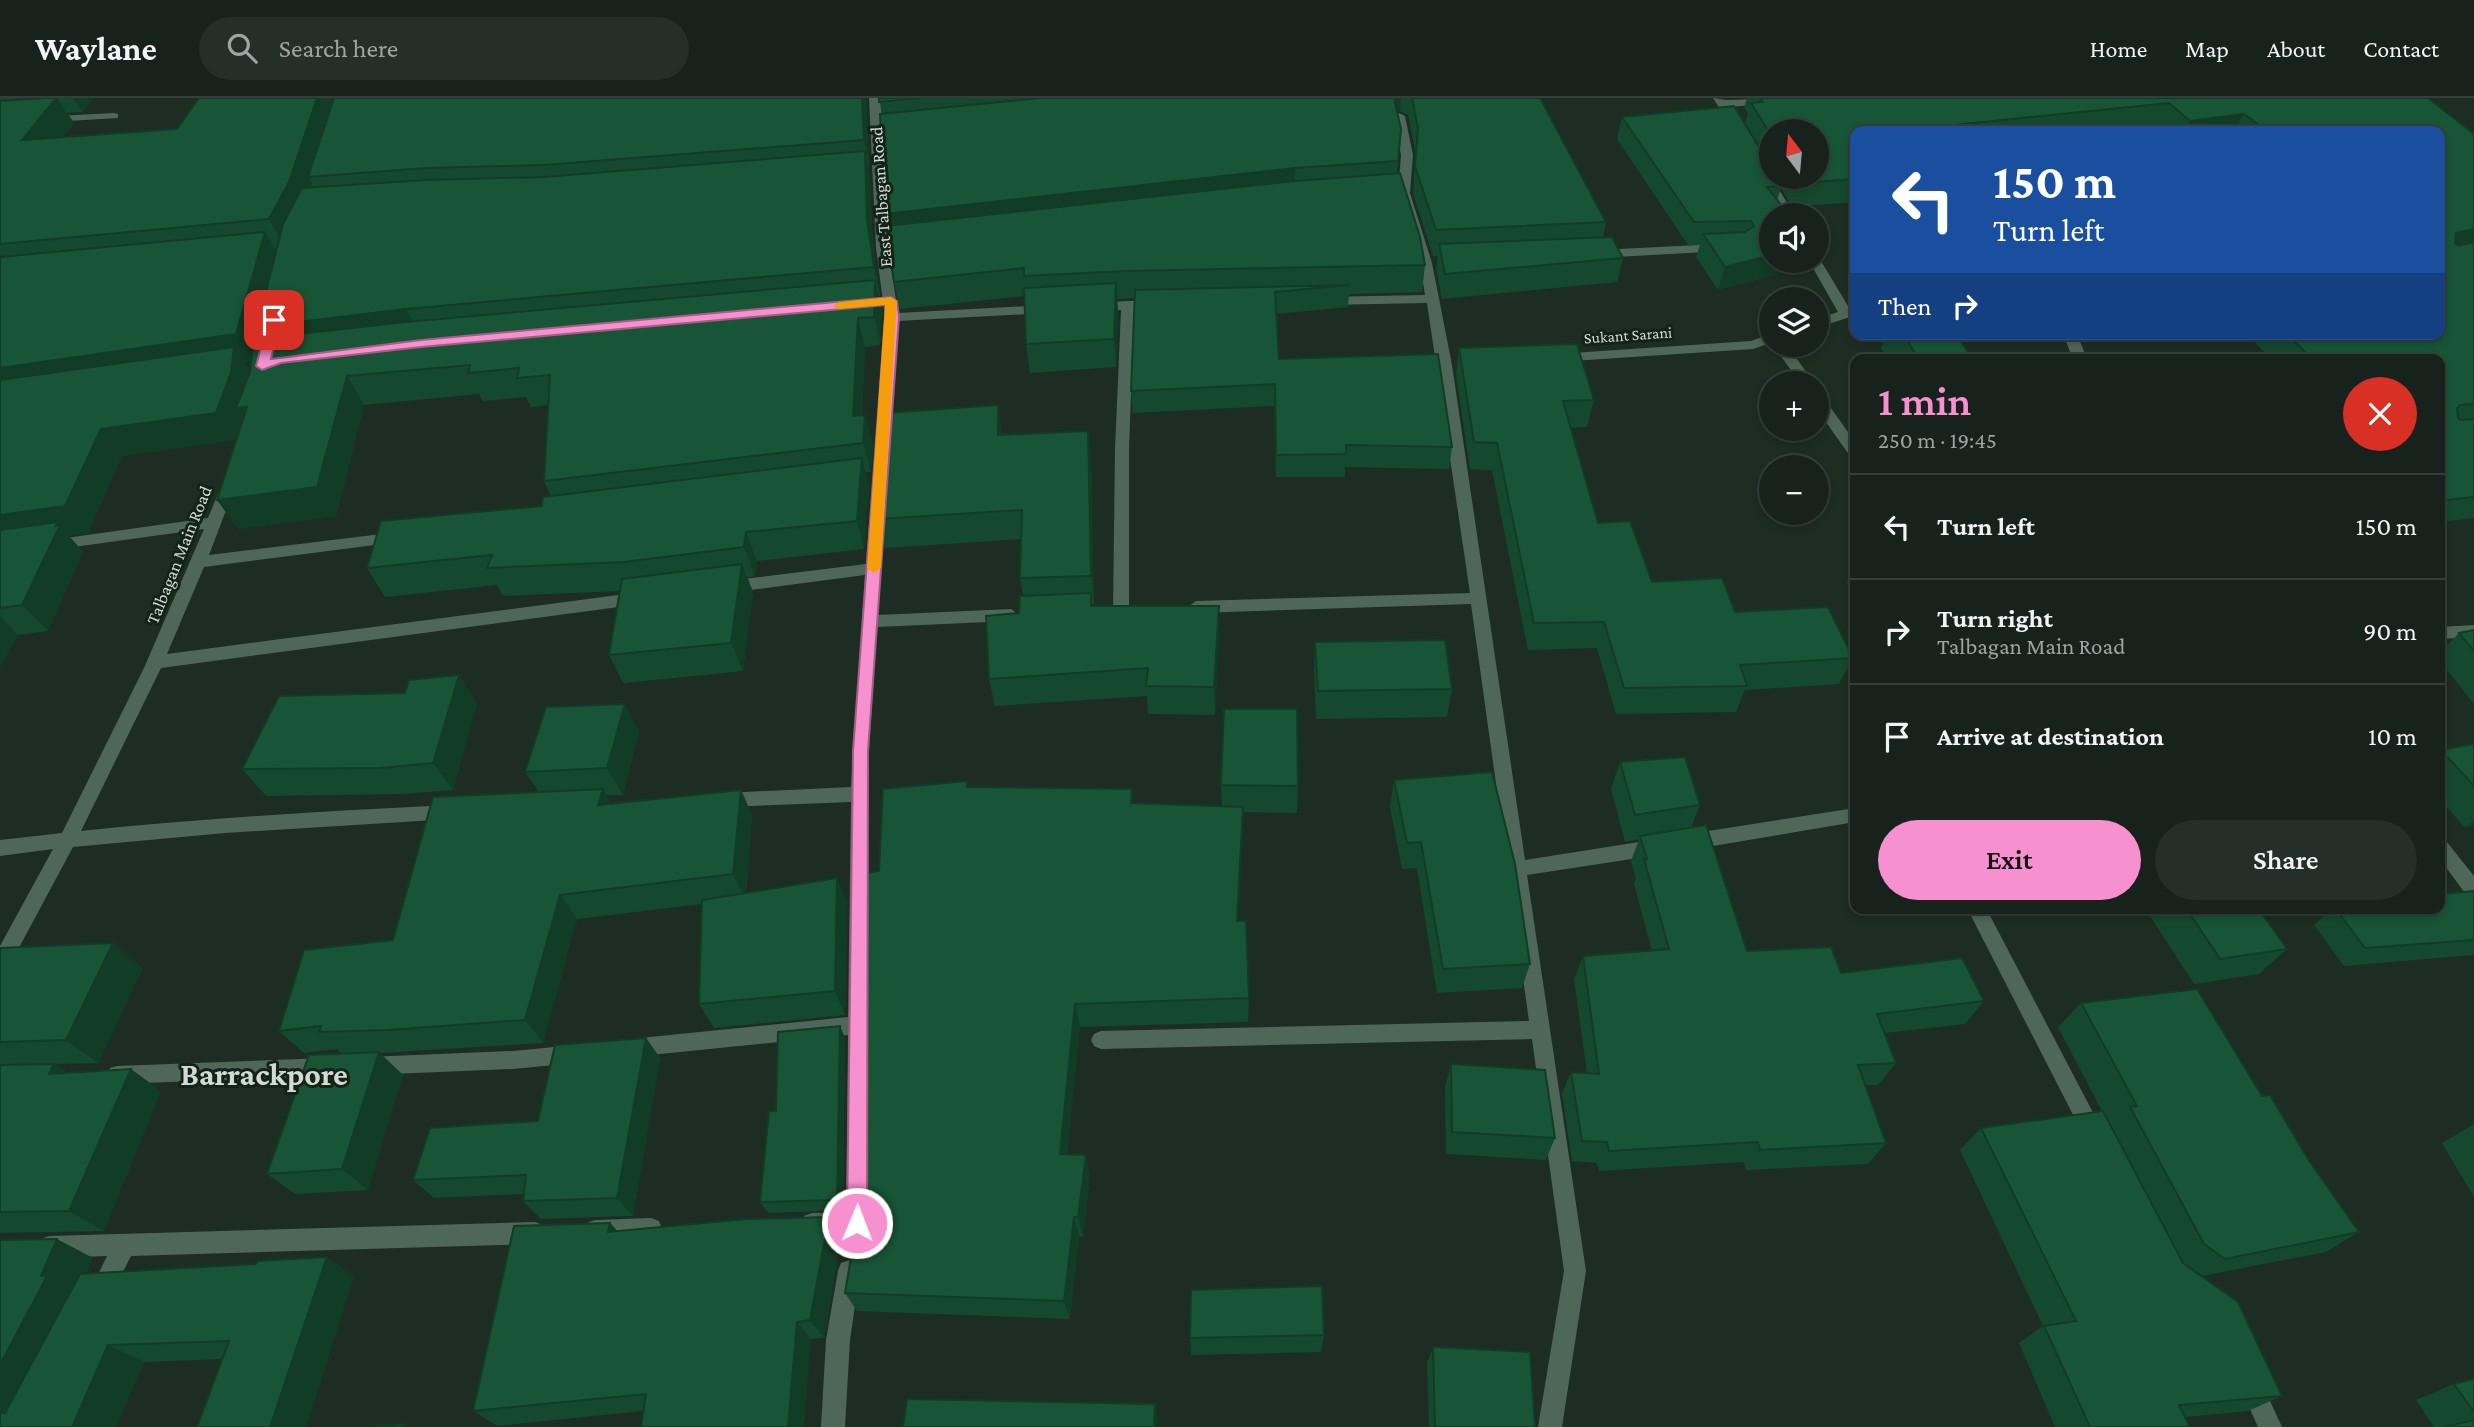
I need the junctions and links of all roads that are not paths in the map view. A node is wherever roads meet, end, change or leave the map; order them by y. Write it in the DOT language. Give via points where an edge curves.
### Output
graph roads {
  1 [pos="875,98"];
  2 [pos="1796,98"];
  3 [pos="1721,101"];
  4 [pos="114,116"];
  5 [pos="1399,116"];
  6 [pos="0,121"];
  7 [pos="1742,138"];
  8 [pos="1738,248"];
  9 [pos="1578,255"];
  10 [pos="1823,273"];
  11 [pos="1433,299"];
  12 [pos="1308,302"];
  13 [pos="1170,304"];
  14 [pos="1128,305"];
  15 [pos="887,306"];
  16 [pos="1850,315"];
  17 [pos="1829,321"];
  18 [pos="1759,343"];
  19 [pos="1539,359"];
  20 [pos="1829,416"];
  21 [pos="1850,446"];
  22 [pos="233,471"];
  23 [pos="215,522"];
  24 [pos="408,536"];
  25 [pos="40,547"];
  26 [pos="200,562"];
  27 [pos="874,568"];
  28 [pos="710,589"];
  29 [pos="656,596"];
  30 [pos="1479,598"];
  31 [pos="1176,608"];
  32 [pos="1121,610"];
  33 [pos="1028,614"];
  34 [pos="870,621"];
  35 [pos="2474,631"];
  36 [pos="2445,633"];
  37 [pos="156,663"];
  38 [pos="860,794"];
  39 [pos="708,801"];
  40 [pos="474,811"];
  41 [pos="1850,817"];
  42 [pos="68,839"];
  43 [pos="0,848"];
  44 [pos="2445,852"];
  45 [pos="1517,869"];
  46 [pos="2474,890"];
  47 [pos="1979,914"];
  48 [pos="0,964"];
  49 [pos="860,1025"];
  50 [pos="1541,1030"];
  51 [pos="1101,1040"];
  52 [pos="93,1075"];
  53 [pos="2102,1152"];
  54 [pos="857,1223"];
  55 [pos="788,1225"];
  56 [pos="677,1229"];
  57 [pos="124,1246"];
  58 [pos="28,1247"];
  59 [pos="92,1306"];
  60 [pos="2242,1363"];
  61 [pos="833,1427"];
  62 [pos="1550,1427"];
  63 [pos="2270,1427"];
  1 -- 15 [label="street, East Talbagan Road" via="883,134 871,173 889,247"];
  2 -- 3 [label="street"];
  3 -- 7 [label="street"];
  4 -- 6 [label="street"];
  5 -- 11 [label="street" via="1407,155 1397,193 1433,262"];
  8 -- 9 [label="street"];
  10 -- 16 [label="street"];
  11 -- 12 [label="street"];
  11 -- 30 [label="street" via="1452,365"];
  13 -- 14 [label="street"];
  14 -- 15 [label="street"];
  14 -- 32 [label="street"];
  15 -- 27 [label="street, East Talbagan Road" via="873,479"];
  16 -- 17 [label="street"];
  18 -- 19 [label="street, Sukant Sarani"];
  20 -- 21 [label="street"];
  22 -- 23 [label="street, Talbagan Main Road"];
  23 -- 25 [label="street"];
  23 -- 26 [label="street, Talbagan Main Road"];
  24 -- 26 [label="street"];
  26 -- 37 [label="street, Talbagan Main Road"];
  27 -- 28 [label="street"];
  27 -- 34 [label="street, East Talbagan Road"];
  29 -- 37 [label="street"];
  30 -- 31 [label="street"];
  30 -- 45 [label="street"];
  33 -- 34 [label="street"];
  34 -- 38 [label="street, East Talbagan Road"];
  35 -- 36 [label="street"];
  37 -- 42 [label="street, Talbagan Main Road"];
  38 -- 39 [label="street"];
  38 -- 49 [label="street, East Talbagan Road"];
  40 -- 42 [label="street" via="308,818"];
  41 -- 45 [label="street"];
  42 -- 43 [label="street"];
  42 -- 48 [label="street, Talbagan Main Road"];
  44 -- 46 [label="street"];
  45 -- 50 [label="street"];
  47 -- 53 [label="street"];
  49 -- 52 [label="street" via="513,1060"];
  49 -- 54 [label="street, East Talbagan Road"];
  50 -- 51 [label="street"];
  50 -- 62 [label="street" via="1575,1270"];
  54 -- 55 [label="street"];
  54 -- 61 [label="street, East Talbagan Road" via="838,1340"];
  56 -- 57 [label="street"];
  57 -- 58 [label="street"];
  57 -- 59 [label="street"];
  60 -- 63 [label="street"];
}
